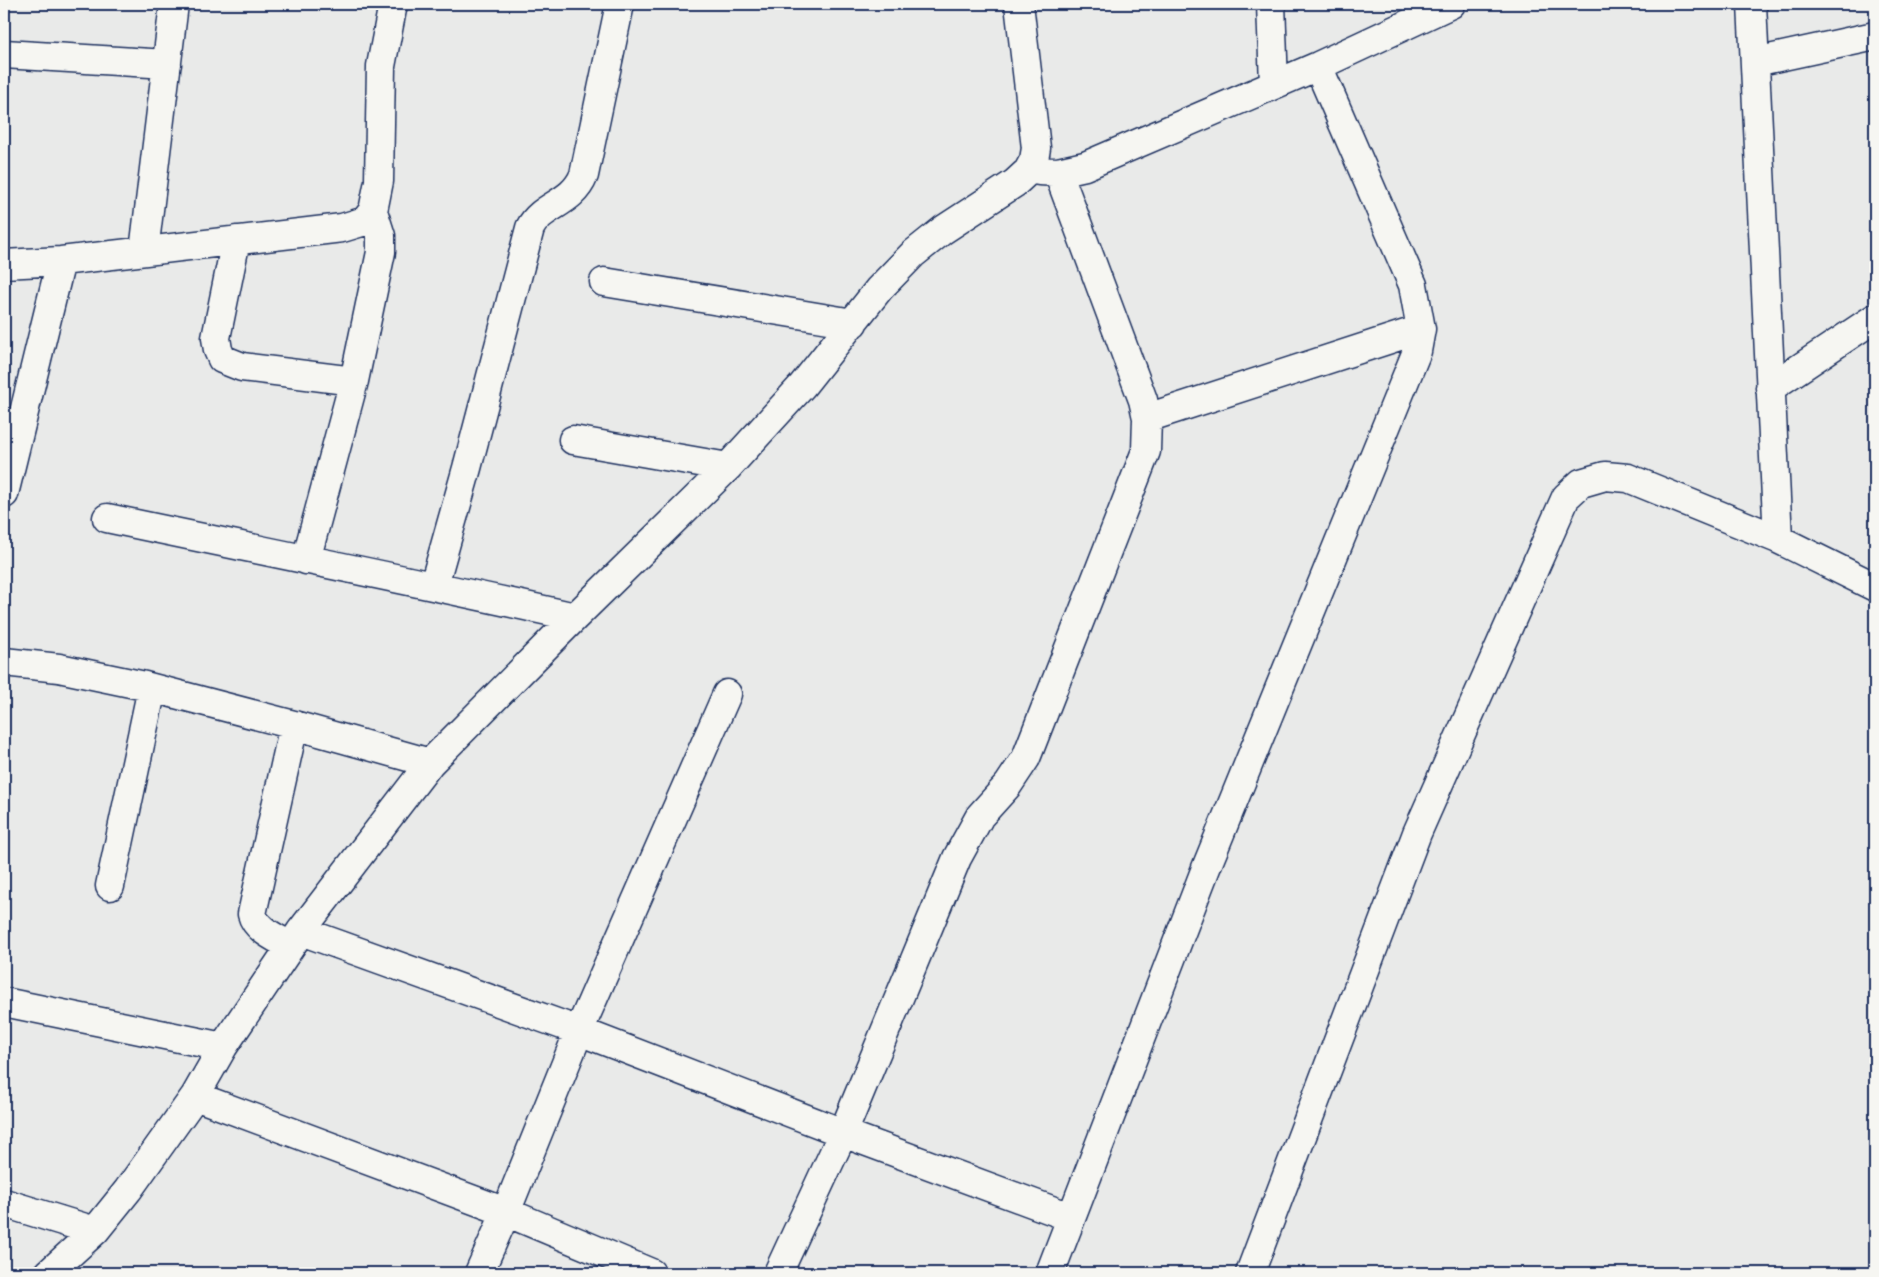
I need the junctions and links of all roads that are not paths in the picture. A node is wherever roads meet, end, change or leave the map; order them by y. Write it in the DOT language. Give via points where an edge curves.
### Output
graph roads {
  1 [pos="174,4"];
  2 [pos="393,4"];
  3 [pos="620,4"];
  4 [pos="1019,4"];
  5 [pos="1270,4"];
  6 [pos="1451,4"];
  7 [pos="1752,4"];
  8 [pos="1875,36"];
  9 [pos="4,54"];
  10 [pos="1755,62"];
  11 [pos="167,64"];
  12 [pos="1318,66"];
  13 [pos="1274,84"];
  14 [pos="1028,171"];
  15 [pos="1058,172"];
  16 [pos="373,211"];
  17 [pos="236,240"];
  18 [pos="144,251"];
  19 [pos="61,261"];
  20 [pos="4,264"];
  21 [pos="604,282"];
  22 [pos="1875,318"];
  23 [pos="853,323"];
  24 [pos="1421,329"];
  25 [pos="354,381"];
  26 [pos="1770,388"];
  27 [pos="1147,418"];
  28 [pos="573,440"];
  29 [pos="728,467"];
  30 [pos="4,494"];
  31 [pos="107,518"];
  32 [pos="1778,539"];
  33 [pos="306,560"];
  34 [pos="434,585"];
  35 [pos="1874,585"];
  36 [pos="575,617"];
  37 [pos="4,662"];
  38 [pos="152,688"];
  39 [pos="727,694"];
  40 [pos="294,725"];
  41 [pos="430,763"];
  42 [pos="110,886"];
  43 [pos="295,938"];
  44 [pos="4,1002"];
  45 [pos="580,1031"];
  46 [pos="224,1047"];
  47 [pos="195,1096"];
  48 [pos="843,1133"];
  49 [pos="4,1203"];
  50 [pos="506,1212"];
  51 [pos="1070,1217"];
  52 [pos="95,1231"];
  53 [pos="49,1273"];
  54 [pos="480,1273"];
  55 [pos="650,1273"];
  56 [pos="778,1273"];
  57 [pos="1050,1273"];
  58 [pos="1250,1273"];
  1 -- 11 [label="street"];
  2 -- 16 [label="street" via="381,66 379,181"];
  3 -- 34 [label="street" via="584,175 575,191 536,218 530,228"];
  4 -- 14 [label="street" via="1036,148"];
  5 -- 13 [label="street"];
  6 -- 12 [label="street"];
  7 -- 10 [label="street"];
  8 -- 10 [label="street"];
  9 -- 11 [label="street"];
  10 -- 26 [label="street"];
  11 -- 18 [label="street"];
  12 -- 13 [label="street"];
  12 -- 24 [label="street" via="1414,285"];
  13 -- 15 [label="street" via="1085,166"];
  14 -- 15 [label="street"];
  14 -- 23 [label="street" via="913,254"];
  15 -- 27 [label="street"];
  16 -- 17 [label="street" via="365,221 342,228"];
  16 -- 25 [label="street" via="381,236 381,252"];
  17 -- 18 [label="street"];
  17 -- 25 [label="street" via="216,338 222,359 242,367"];
  18 -- 19 [label="street"];
  19 -- 20 [label="street"];
  19 -- 30 [label="street"];
  21 -- 23 [label="street"];
  22 -- 26 [label="street"];
  23 -- 29 [label="street" via="802,386"];
  24 -- 27 [label="street"];
  24 -- 51 [label="street" via="1417,351 1206,868"];
  25 -- 33 [label="street"];
  26 -- 32 [label="street"];
  27 -- 48 [label="street" via="1146,451 1026,758 1008,785 980,816 956,858"];
  28 -- 29 [label="street"];
  29 -- 36 [label="street"];
  31 -- 33 [label="street"];
  32 -- 35 [label="street"];
  32 -- 58 [label="street" via="1628,478 1605,476 1581,483 1566,496 1418,833"];
  33 -- 34 [label="street"];
  34 -- 36 [label="street"];
  36 -- 41 [label="street"];
  37 -- 38 [label="street" via="59,668"];
  38 -- 40 [label="street"];
  38 -- 42 [label="street"];
  39 -- 45 [label="street"];
  40 -- 41 [label="street"];
  40 -- 43 [label="street" via="252,914 258,925"];
  41 -- 43 [label="street"];
  43 -- 45 [label="street"];
  43 -- 46 [label="street"];
  44 -- 46 [label="street"];
  45 -- 48 [label="street"];
  45 -- 50 [label="street"];
  46 -- 47 [label="street"];
  47 -- 50 [label="street"];
  47 -- 52 [label="street"];
  48 -- 51 [label="street"];
  48 -- 56 [label="street"];
  49 -- 52 [label="street"];
  50 -- 54 [label="street"];
  50 -- 55 [label="street"];
  51 -- 57 [label="street"];
  52 -- 53 [label="street"];
}
